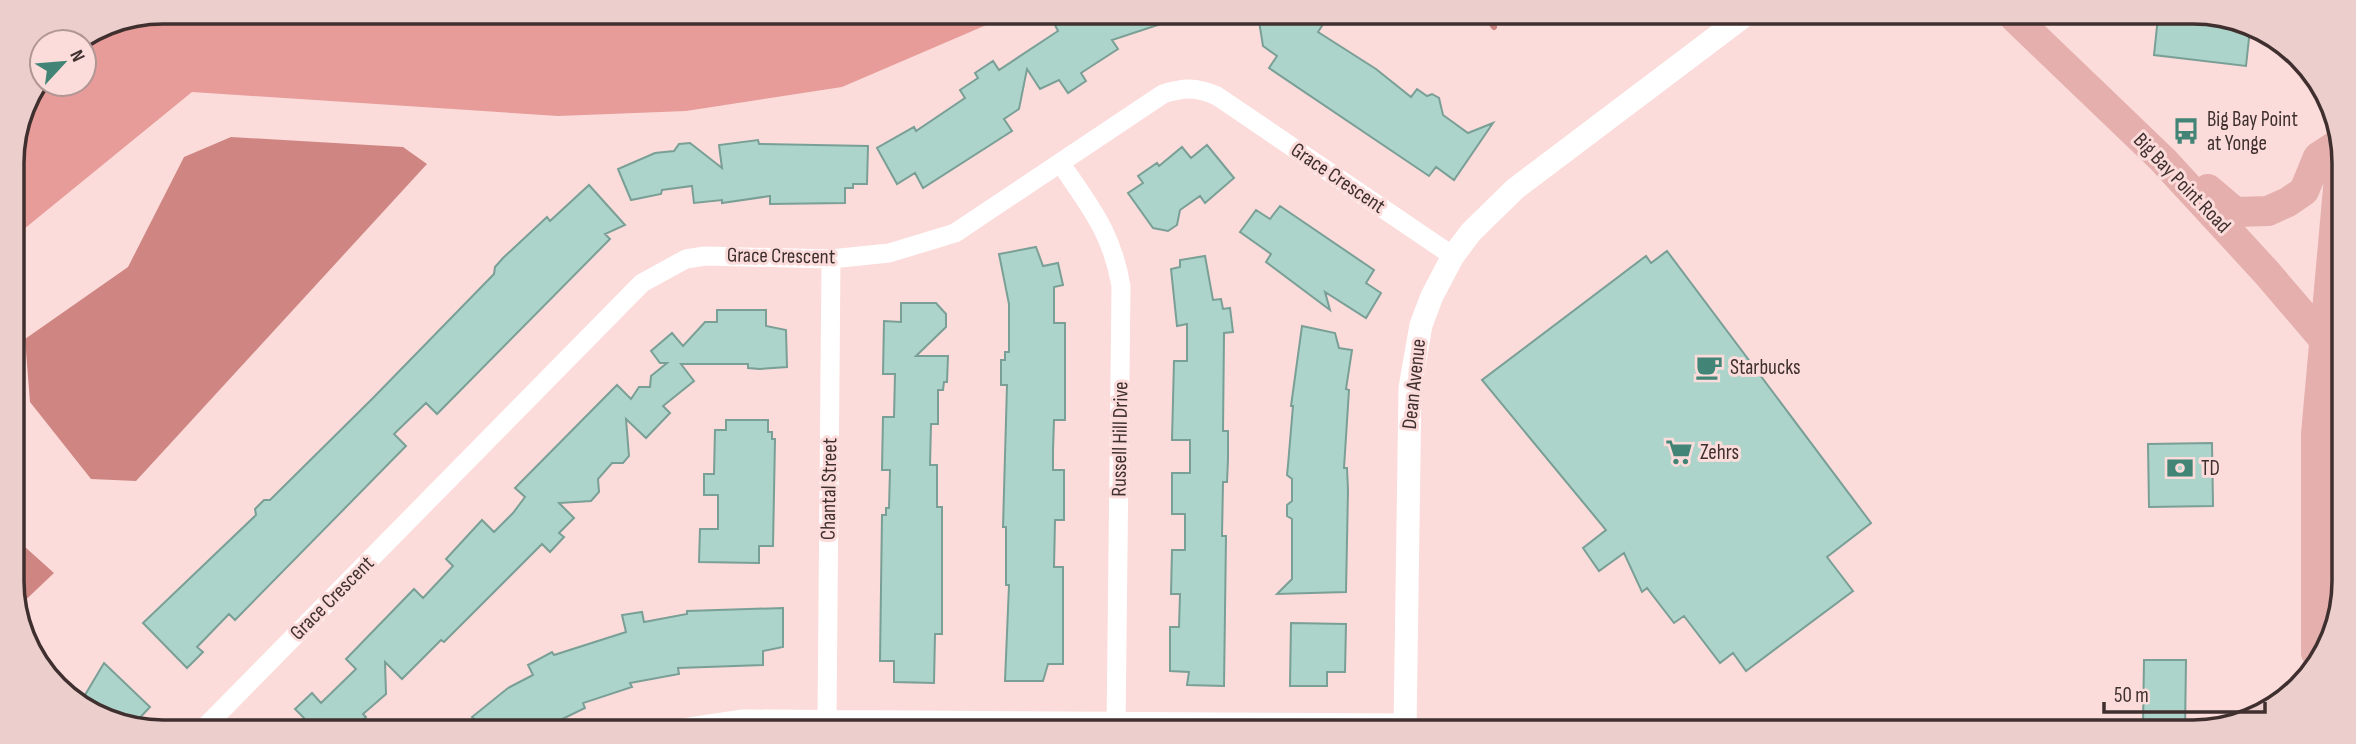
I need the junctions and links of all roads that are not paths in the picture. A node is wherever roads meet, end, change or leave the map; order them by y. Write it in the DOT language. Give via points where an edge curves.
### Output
graph roads {
  1 [pos="1733,24"];
  2 [pos="2021,24"];
  3 [pos="2330,149"];
  4 [pos="2163,160"];
  5 [pos="1061,164"];
  6 [pos="1453,256"];
  7 [pos="831,259"];
  8 [pos="2332,350"];
  9 [pos="2332,576"];
  10 [pos="2316,589"];
  11 [pos="2316,644"];
  12 [pos="1405,719"];
  13 [pos="212,720"];
  14 [pos="738,720"];
  15 [pos="801,720"];
  16 [pos="827,720"];
  17 [pos="1116,720"];
  1 -- 6 [label="street, Dean Avenue" via="1515,189"];
  2 -- 4 [label="main road, Big Bay Point Road"];
  3 -- 4 [label="main road" via="2318,158 2304,191 2268,211 2246,214 2222,204 2193,173"];
  4 -- 8 [label="main road, Big Bay Point Road"];
  5 -- 6 [label="street, Grace Crescent" via="1163,94 1199,88"];
  5 -- 7 [label="street, Grace Crescent" via="955,233 889,253"];
  5 -- 17 [label="street, Russell Hill Drive" via="1101,222 1116,254 1121,286"];
  6 -- 12 [label="street, Dean Avenue" via="1421,325 1410,388"];
  7 -- 13 [label="street, Grace Crescent" via="705,256 675,264 642,283"];
  7 -- 16 [label="street, Chantal Street"];
  8 -- 10 [label="main road" via="2316,435"];
  9 -- 10 [label="main road"];
  10 -- 11 [label="main road"];
  14 -- 15 [label="street"];
}
